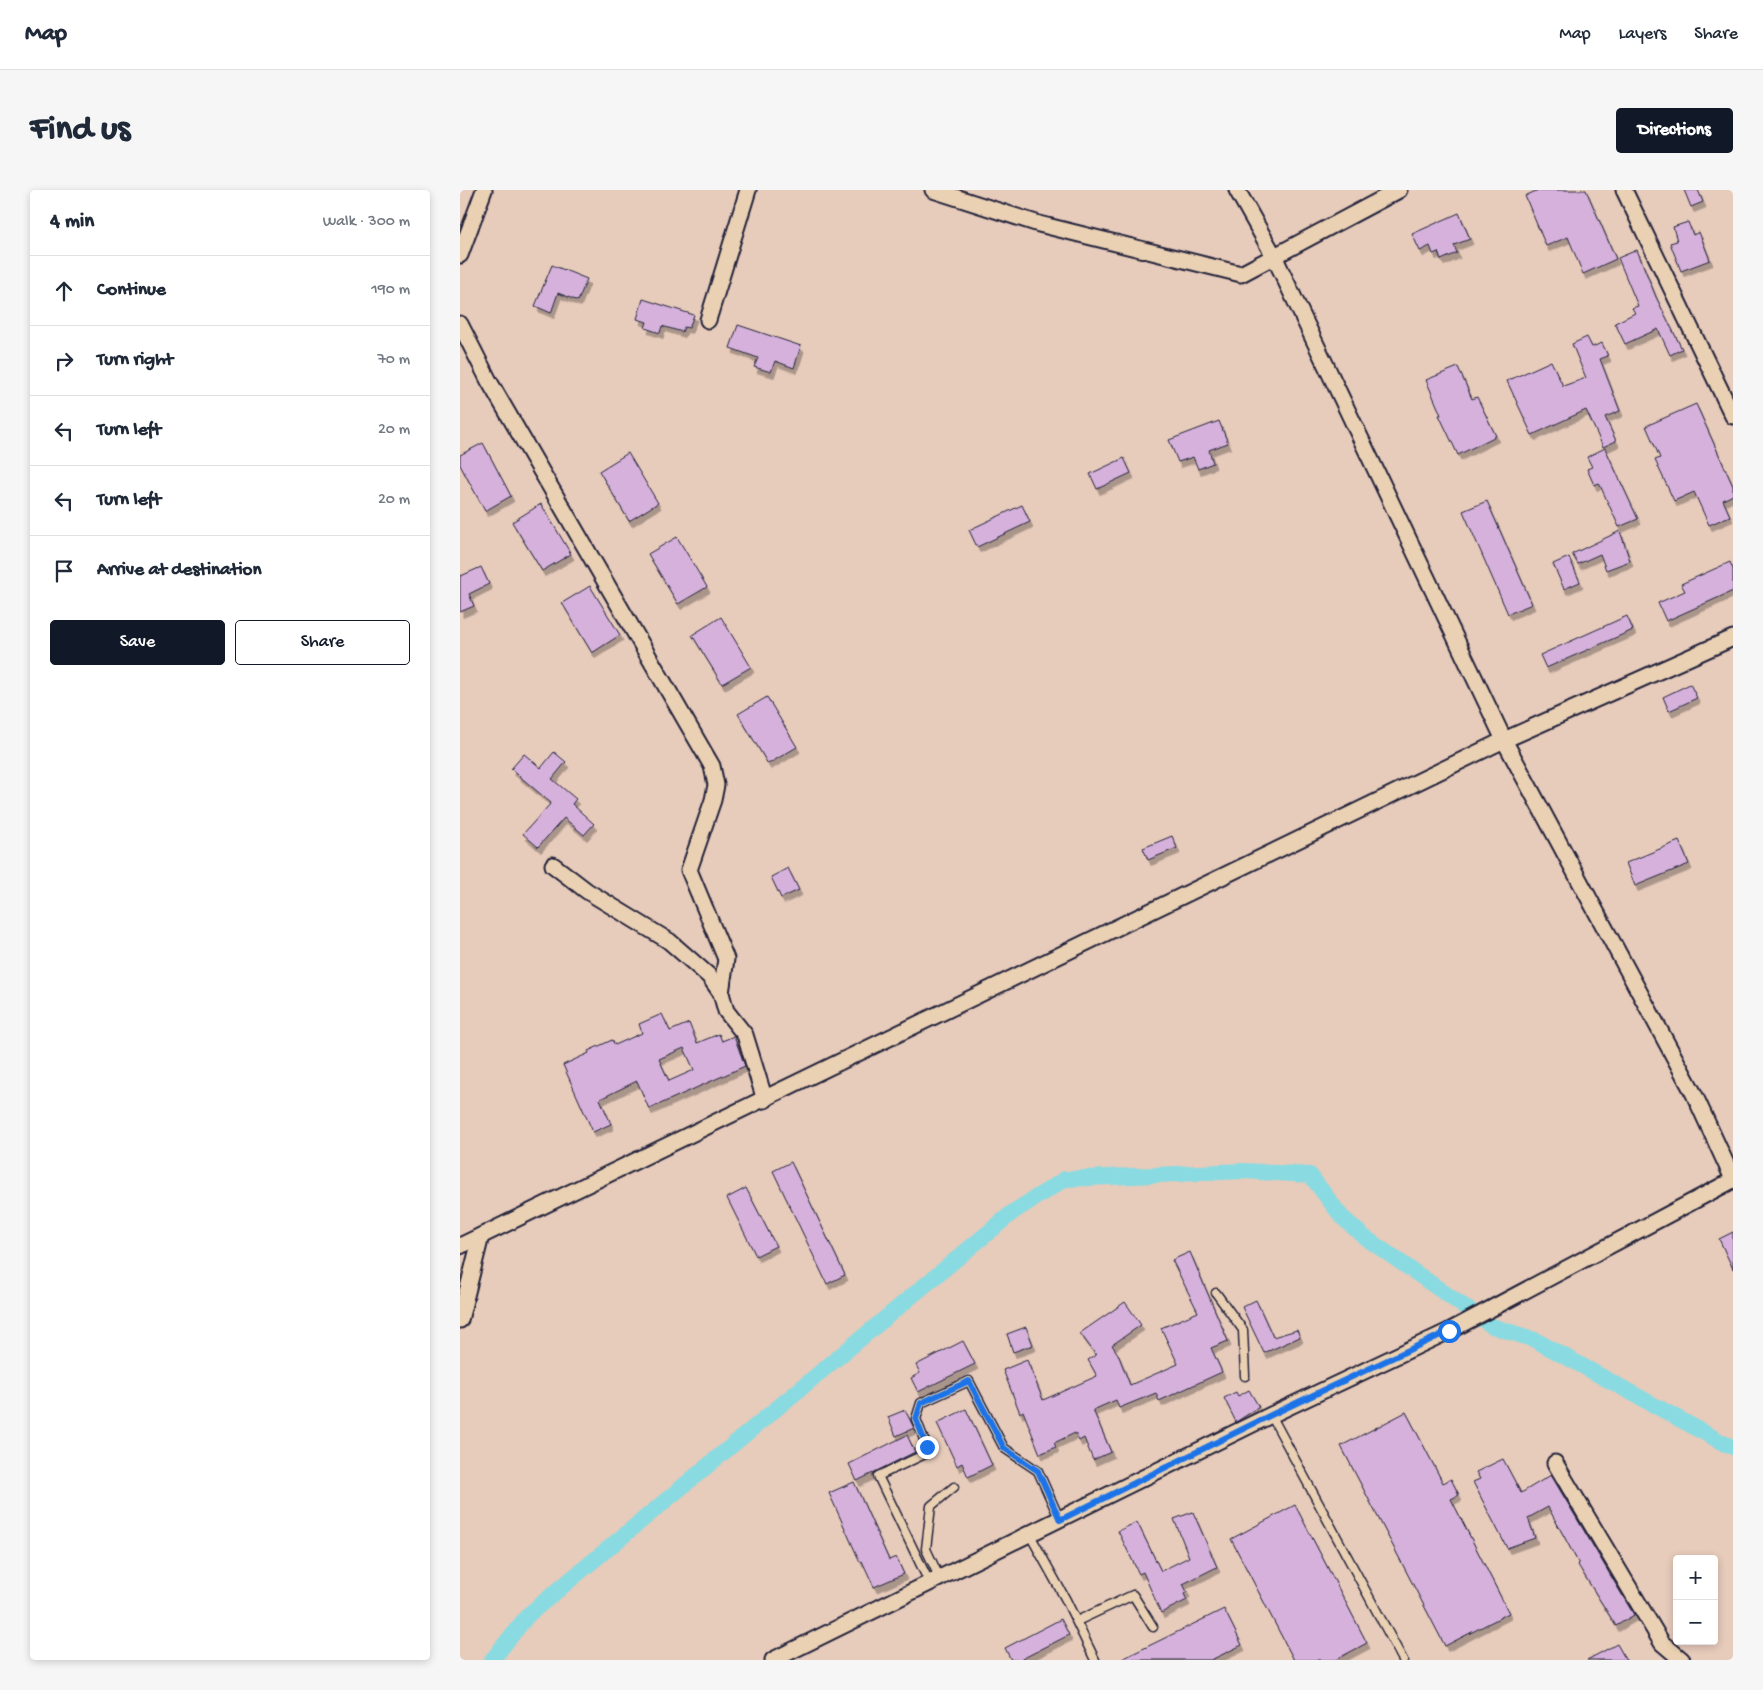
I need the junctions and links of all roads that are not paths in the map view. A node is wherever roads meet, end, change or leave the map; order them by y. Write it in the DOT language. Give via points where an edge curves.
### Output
graph roads {
  1 [pos="484,190"];
  2 [pos="748,190"];
  3 [pos="933,190"];
  4 [pos="1237,190"];
  5 [pos="1399,190"];
  6 [pos="1624,190"];
  7 [pos="460,255"];
  8 [pos="1274,256"];
  9 [pos="708,320"];
  10 [pos="460,324"];
  11 [pos="1733,416"];
  12 [pos="1733,638"];
  13 [pos="1504,740"];
  14 [pos="553,865"];
  15 [pos="721,993"];
  16 [pos="765,1100"];
  17 [pos="1733,1179"];
  18 [pos="481,1236"];
  19 [pos="460,1246"];
  20 [pos="1216,1293"];
  21 [pos="460,1320"];
  22 [pos="1245,1376"];
  23 [pos="1271,1415"];
  24 [pos="1555,1463"];
  25 [pos="954,1487"];
  26 [pos="1060,1520"];
  27 [pos="1030,1535"];
  28 [pos="935,1582"];
  29 [pos="1077,1621"];
  30 [pos="1153,1626"];
  31 [pos="773,1660"];
  32 [pos="1095,1660"];
  33 [pos="1403,1660"];
  34 [pos="1682,1660"];
  1 -- 7 [label="street"];
  2 -- 9 [label="street"];
  3 -- 8 [label="street" via="1039,224 1241,274"];
  4 -- 8 [label="street"];
  5 -- 8 [label="street"];
  6 -- 11 [label="street"];
  8 -- 13 [label="street"];
  10 -- 15 [label="street" via="489,381 712,766 716,785 713,800 689,870 726,959"];
  12 -- 13 [label="street"];
  13 -- 16 [label="street"];
  13 -- 17 [label="street" via="1694,1094"];
  14 -- 15 [label="street" via="587,891 669,941 709,976"];
  15 -- 16 [label="street" via="726,1011 745,1035"];
  16 -- 18 [label="street"];
  17 -- 23 [label="street" via="1449,1331"];
  18 -- 19 [label="street"];
  18 -- 21 [label="street"];
  20 -- 22 [label="lane" via="1244,1330"];
  23 -- 26 [label="street"];
  23 -- 33 [label="lane"];
  24 -- 34 [label="street" via="1662,1643"];
  25 -- 28 [label="lane" via="931,1506 926,1549"];
  26 -- 27 [label="street"];
  26 -- 28 [label="lane" via="1038,1471 1004,1448 969,1381 921,1403 916,1419 927,1447 923,1455 878,1476"];
  27 -- 28 [label="street"];
  27 -- 29 [label="lane"];
  28 -- 31 [label="street"];
  29 -- 30 [label="lane" via="1133,1595"];
  29 -- 32 [label="lane"];
}
